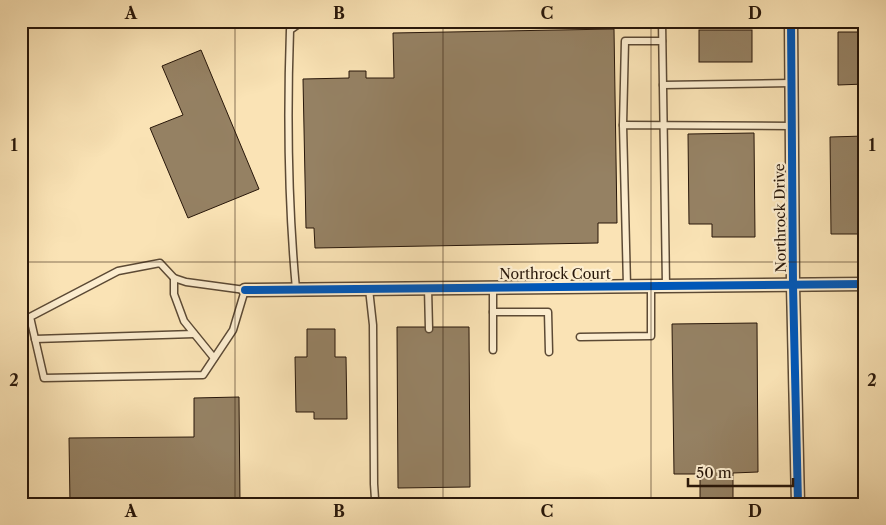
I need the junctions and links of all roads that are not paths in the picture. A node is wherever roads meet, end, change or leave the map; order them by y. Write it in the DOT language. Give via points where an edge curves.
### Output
graph roads {
  1 [pos="327,21"];
  2 [pos="662,21"];
  3 [pos="791,21"];
  4 [pos="662,41"];
  5 [pos="791,83"];
  6 [pos="663,85"];
  7 [pos="623,125"];
  8 [pos="664,125"];
  9 [pos="792,126"];
  10 [pos="174,278"];
  11 [pos="865,284"];
  12 [pos="793,285"];
  13 [pos="627,286"];
  14 [pos="651,286"];
  15 [pos="666,286"];
  16 [pos="428,288"];
  17 [pos="493,288"];
  18 [pos="296,289"];
  19 [pos="369,289"];
  20 [pos="245,290"];
  21 [pos="493,312"];
  22 [pos="429,329"];
  23 [pos="194,334"];
  24 [pos="580,337"];
  25 [pos="35,339"];
  26 [pos="493,350"];
  27 [pos="549,352"];
  28 [pos="214,358"];
  29 [pos="377,504"];
  30 [pos="798,504"];
  1 -- 18 [label="lane" via="300,23 290,30 290,227"];
  2 -- 4 [label="lane"];
  3 -- 5 [label="street, Northrock Drive"];
  4 -- 6 [label="lane"];
  4 -- 7 [label="lane" via="625,41"];
  5 -- 6 [label="lane"];
  5 -- 9 [label="street, Northrock Drive"];
  6 -- 8 [label="lane"];
  7 -- 8 [label="lane"];
  7 -- 13 [label="lane"];
  8 -- 9 [label="lane"];
  8 -- 15 [label="lane"];
  9 -- 12 [label="street, Northrock Drive"];
  10 -- 20 [label="lane"];
  10 -- 23 [label="lane" via="174,294 184,321"];
  10 -- 25 [label="lane" via="160,263 118,271 30,317"];
  11 -- 12 [label="street, Northrock Court"];
  12 -- 15 [label="street, Northrock Court"];
  12 -- 30 [label="street, Northrock Drive"];
  13 -- 14 [label="street, Northrock Court"];
  13 -- 17 [label="street, Northrock Court"];
  14 -- 15 [label="street, Northrock Court"];
  14 -- 24 [label="lane" via="651,336"];
  16 -- 17 [label="street, Northrock Court"];
  16 -- 19 [label="street, Northrock Court"];
  16 -- 22 [label="lane"];
  17 -- 21 [label="lane"];
  18 -- 19 [label="street, Northrock Court"];
  18 -- 20 [label="street, Northrock Court"];
  19 -- 29 [label="lane" via="373,325 374,484"];
  20 -- 28 [label="lane" via="233,330"];
  21 -- 26 [label="lane"];
  21 -- 27 [label="lane" via="548,312"];
  23 -- 25 [label="lane"];
  23 -- 28 [label="lane"];
  25 -- 28 [label="lane" via="44,378 203,374"];
}
